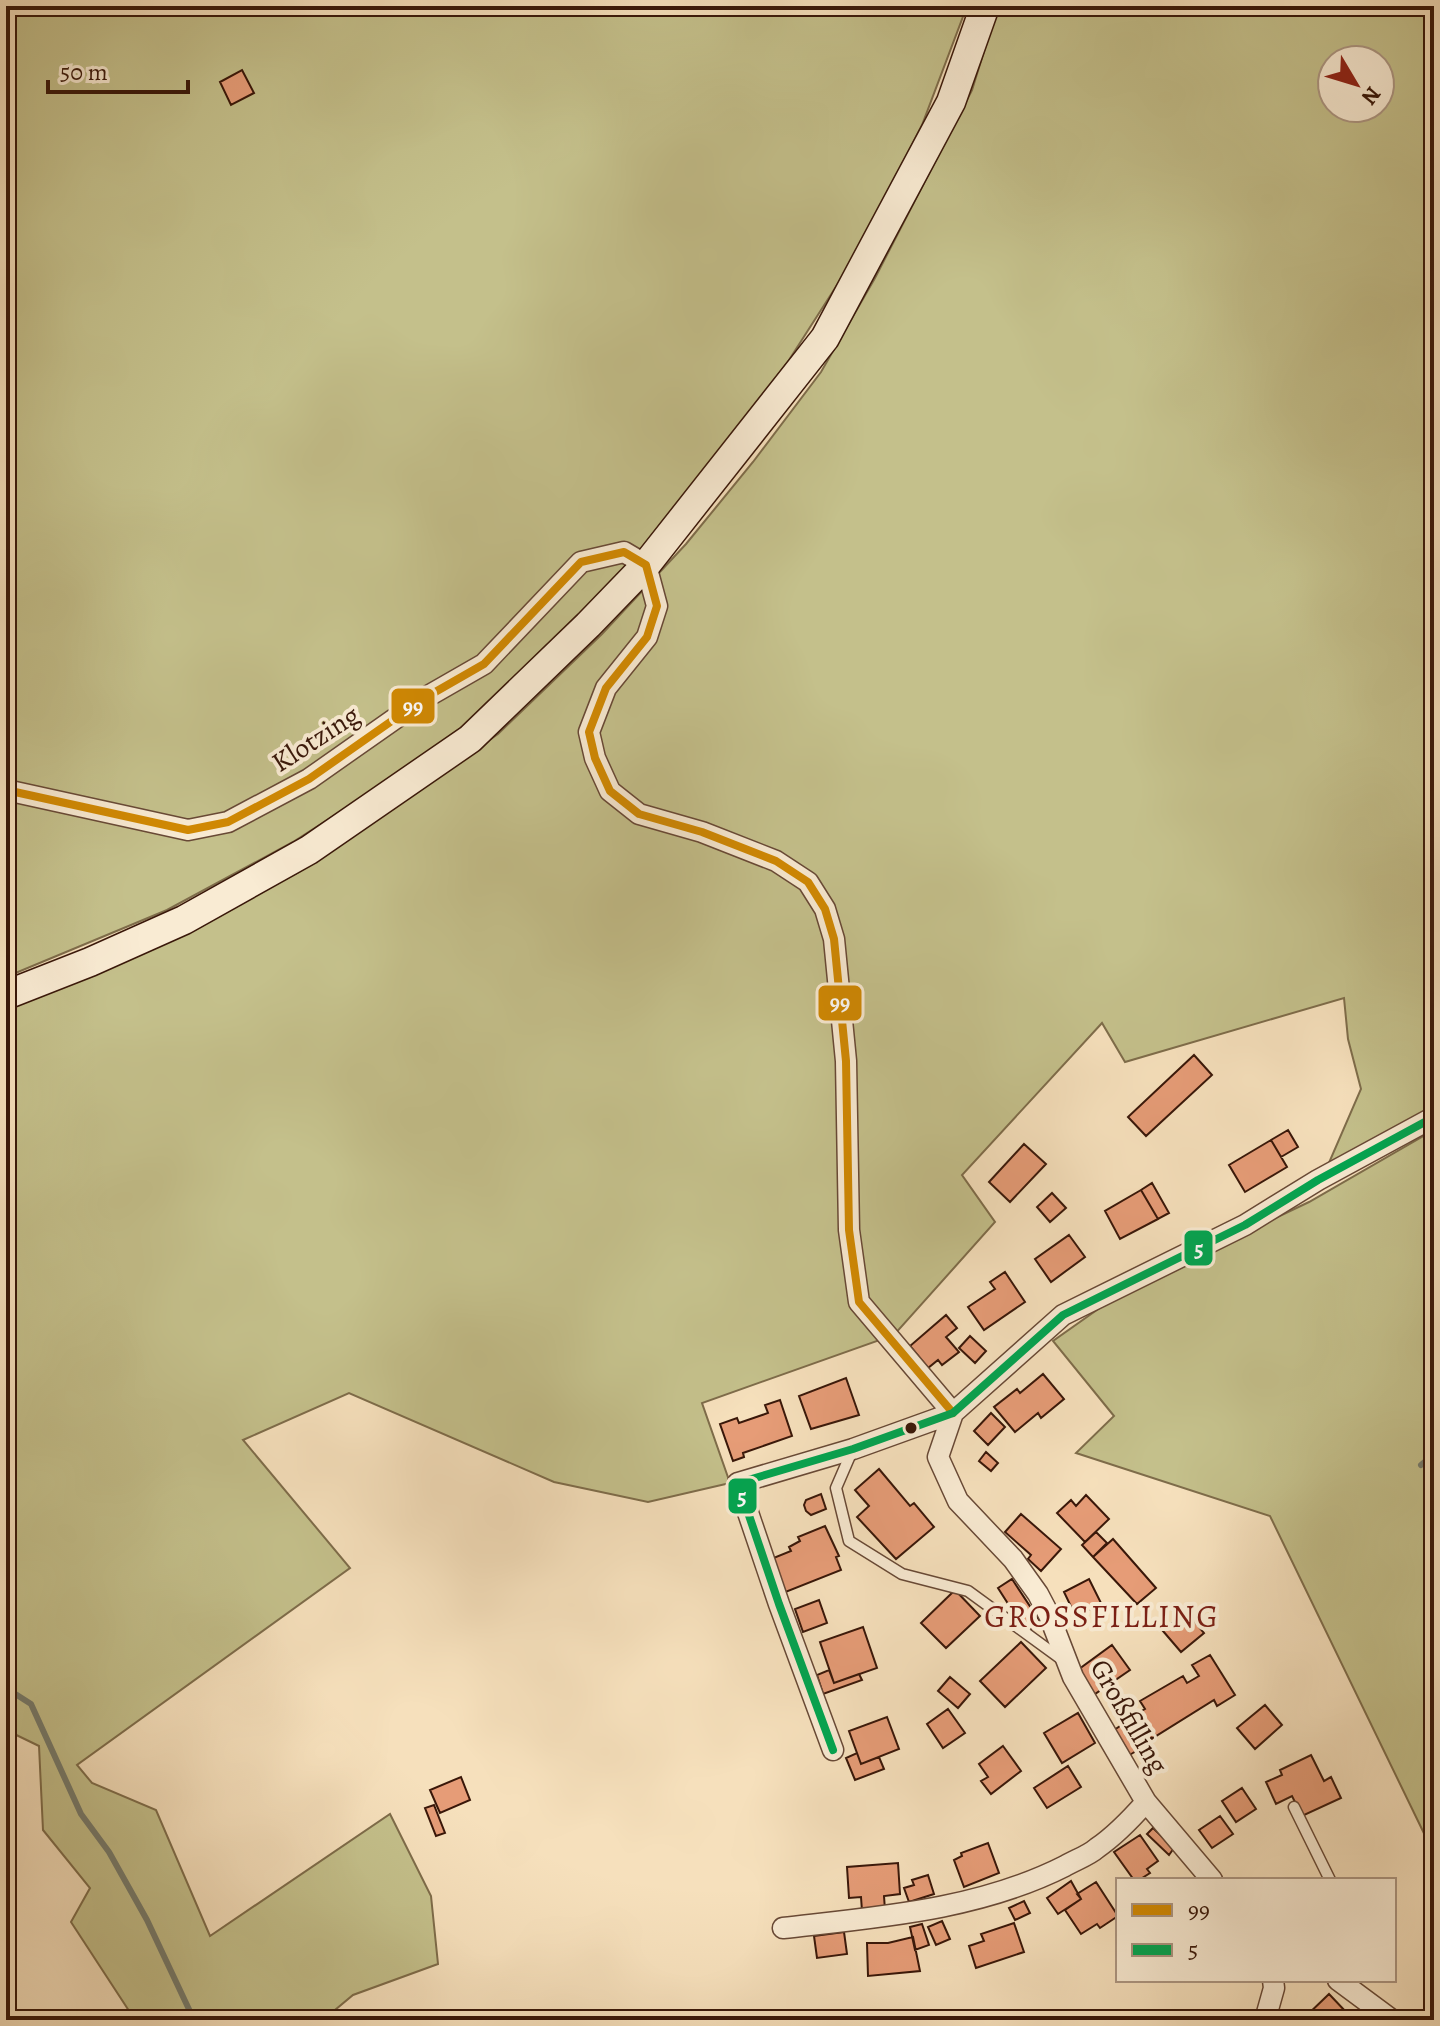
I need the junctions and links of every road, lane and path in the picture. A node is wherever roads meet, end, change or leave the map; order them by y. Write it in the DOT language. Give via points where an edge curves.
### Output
graph roads {
  1 [pos="985,6"];
  2 [pos="646,565"];
  3 [pos="6,790"];
  4 [pos="6,995"];
  5 [pos="1434,1117"];
  6 [pos="953,1413"];
  7 [pos="853,1449"];
  8 [pos="1067,1663"];
  9 [pos="833,1750"];
  10 [pos="1146,1802"];
  11 [pos="1294,1807"];
  12 [pos="1210,1878"];
  13 [pos="1329,1878"];
  14 [pos="783,1928"];
  15 [pos="1273,1982"];
  16 [pos="1341,1982"];
  17 [pos="1265,2020"];
  18 [pos="1392,2020"];
  1 -- 2 [label="main road" via="951,102 825,338"];
  2 -- 3 [label="street, Klotzing" via="624,552 581,562 484,664 423,699 309,779 228,822 188,830"];
  2 -- 4 [label="main road" via="470,739 309,850 184,920"];
  2 -- 6 [label="street" via="657,606 647,637 606,688 589,732 595,758 610,791 639,814 776,861 808,882 825,909 834,939 846,1061 849,1230 859,1302"];
  5 -- 6 [label="street, Großfilling" via="1245,1225 1063,1315"];
  6 -- 7 [label="street, Großfilling"];
  6 -- 8 [label="street, Großfilling" via="938,1457 958,1501 1038,1594"];
  7 -- 8 [label="lane" via="836,1488 849,1541 902,1574 968,1591"];
  7 -- 9 [label="street, Großfilling" via="738,1483"];
  8 -- 10 [label="street, Großfilling"];
  10 -- 12 [label="street, Großfilling"];
  10 -- 14 [label="street, Großfilling" via="1095,1851 989,1897"];
  11 -- 13 [label="lane"];
  15 -- 17 [label="street"];
  16 -- 18 [label="street"];
}
